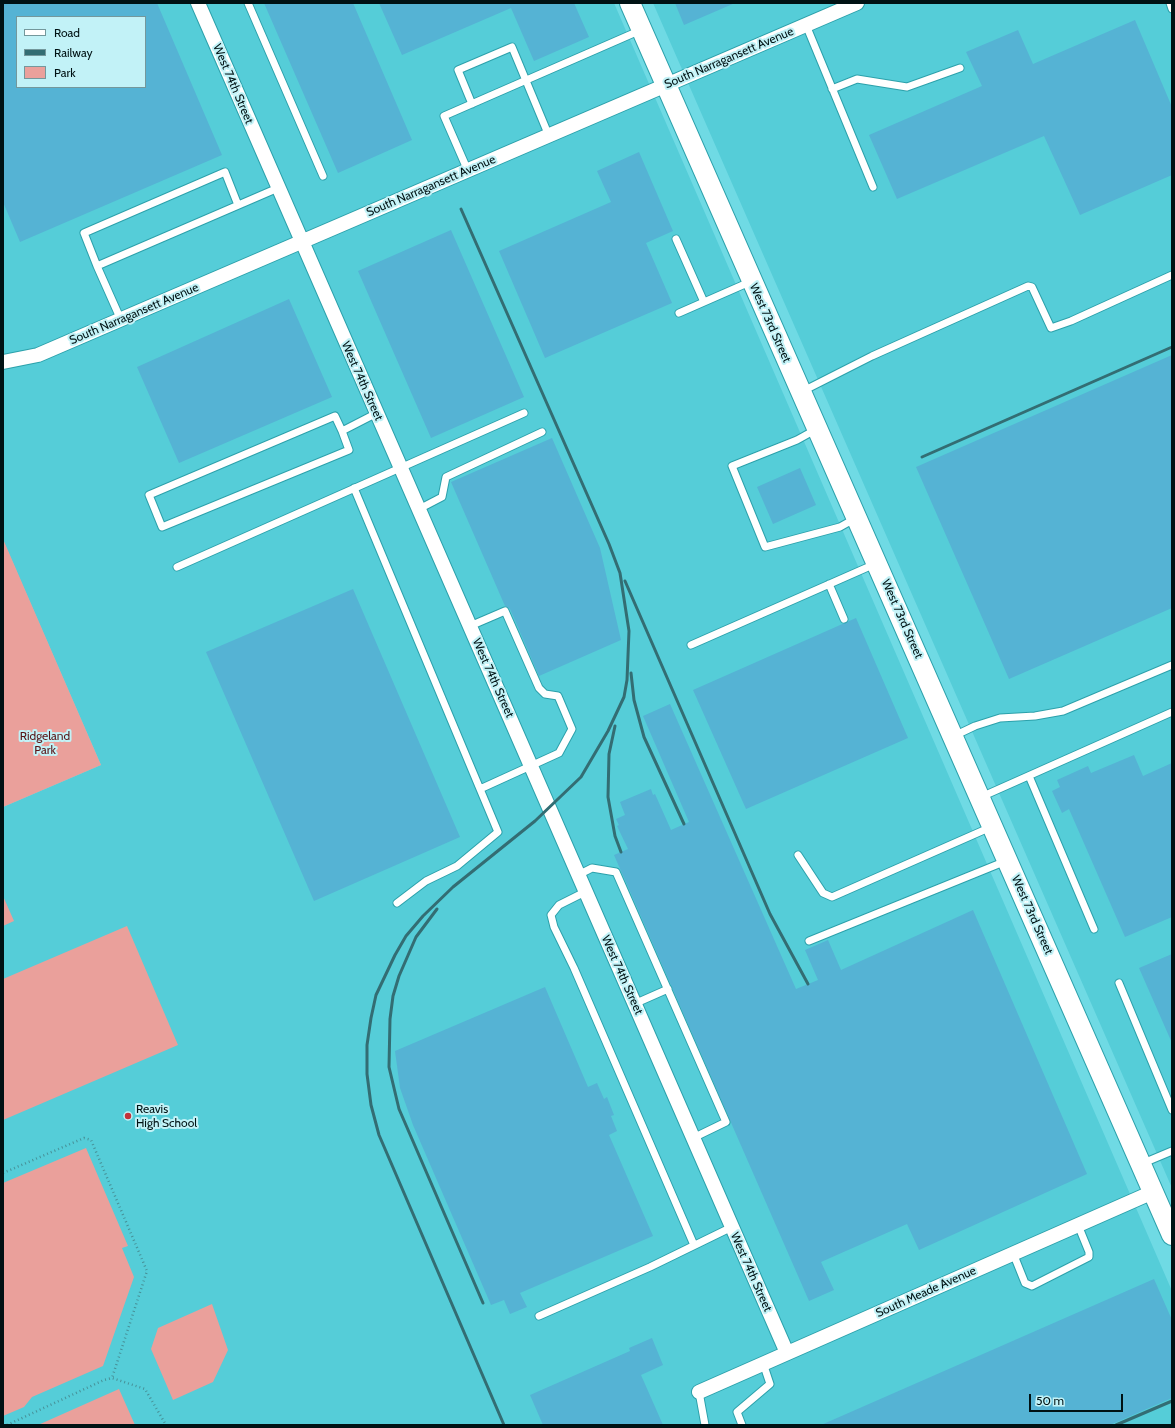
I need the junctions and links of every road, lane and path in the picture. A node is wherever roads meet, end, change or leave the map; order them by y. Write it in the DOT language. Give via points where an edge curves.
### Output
graph roads {
  1 [pos="198,3"];
  2 [pos="248,3"];
  3 [pos="630,3"];
  4 [pos="858,3"];
  5 [pos="1170,3"];
  6 [pos="1172,9"];
  7 [pos="806,25"];
  8 [pos="641,29"];
  9 [pos="960,68"];
  10 [pos="526,81"];
  11 [pos="666,86"];
  12 [pos="832,89"];
  13 [pos="472,104"];
  14 [pos="549,136"];
  15 [pos="468,171"];
  16 [pos="323,176"];
  17 [pos="873,187"];
  18 [pos="278,188"];
  19 [pos="238,205"];
  20 [pos="676,239"];
  21 [pos="302,242"];
  22 [pos="97,266"];
  23 [pos="1172,275"];
  24 [pos="752,280"];
  25 [pos="704,302"];
  26 [pos="680,313"];
  27 [pos="121,320"];
  28 [pos="3,362"];
  29 [pos="801,392"];
  30 [pos="524,413"];
  31 [pos="377,414"];
  32 [pos="817,429"];
  33 [pos="342,431"];
  34 [pos="542,432"];
  35 [pos="400,468"];
  36 [pos="354,488"];
  37 [pos="419,509"];
  38 [pos="857,518"];
  39 [pos="877,563"];
  40 [pos="177,567"];
  41 [pos="829,584"];
  42 [pos="844,620"];
  43 [pos="470,626"];
  44 [pos="691,645"];
  45 [pos="1172,665"];
  46 [pos="1172,712"];
  47 [pos="954,736"];
  48 [pos="531,766"];
  49 [pos="1029,776"];
  50 [pos="480,789"];
  51 [pos="981,797"];
  52 [pos="993,826"];
  53 [pos="798,855"];
  54 [pos="1008,861"];
  55 [pos="578,874"];
  56 [pos="585,892"];
  57 [pos="398,903"];
  58 [pos="1094,929"];
  59 [pos="809,941"];
  60 [pos="1119,983"];
  61 [pos="668,989"];
  62 [pos="634,1004"];
  63 [pos="1172,1110"];
  64 [pos="693,1138"];
  65 [pos="1172,1151"];
  66 [pos="1141,1164"];
  67 [pos="3,1173"];
  68 [pos="1153,1192"];
  69 [pos="1078,1225"];
  70 [pos="732,1227"];
  71 [pos="1172,1235"];
  72 [pos="694,1246"];
  73 [pos="1013,1253"];
  74 [pos="539,1316"];
  75 [pos="787,1353"];
  76 [pos="763,1363"];
  77 [pos="112,1378"];
  78 [pos="699,1392"];
  79 [pos="7,1425"];
  80 [pos="166,1425"];
  81 [pos="705,1425"];
  82 [pos="742,1425"];
  1 -- 18 [label="street, West 74th Street"];
  2 -- 16 [label="lane"];
  3 -- 8 [label="street, West 73rd Street"];
  4 -- 7 [label="street, South Narragansett Avenue"];
  5 -- 6 [label="lane"];
  7 -- 11 [label="street, South Narragansett Avenue"];
  7 -- 12 [label="lane"];
  8 -- 10 [label="lane"];
  8 -- 11 [label="street, West 73rd Street"];
  9 -- 12 [label="lane" via="907,87 857,79"];
  10 -- 13 [label="lane"];
  10 -- 13 [label="lane" via="512,47 458,70"];
  10 -- 14 [label="lane"];
  11 -- 14 [label="street, South Narragansett Avenue"];
  11 -- 24 [label="street, West 73rd Street"];
  12 -- 17 [label="lane"];
  13 -- 15 [label="lane" via="444,116"];
  14 -- 15 [label="street, South Narragansett Avenue"];
  15 -- 21 [label="street, South Narragansett Avenue"];
  18 -- 19 [label="lane"];
  18 -- 21 [label="street, West 74th Street"];
  19 -- 22 [label="lane"];
  19 -- 22 [label="lane" via="225,172 84,233"];
  20 -- 25 [label="lane"];
  21 -- 27 [label="street, South Narragansett Avenue"];
  21 -- 31 [label="street, West 74th Street"];
  22 -- 27 [label="lane"];
  23 -- 29 [label="lane" via="1051,328 1032,287 1028,286 872,356"];
  24 -- 25 [label="lane"];
  24 -- 29 [label="street, West 73rd Street"];
  25 -- 26 [label="lane"];
  27 -- 28 [label="street, South Narragansett Avenue" via="38,355"];
  29 -- 32 [label="street, West 73rd Street"];
  30 -- 35 [label="lane"];
  31 -- 33 [label="lane"];
  31 -- 35 [label="street, West 74th Street"];
  32 -- 38 [label="street, West 73rd Street"];
  32 -- 38 [label="lane" via="797,440 732,466 765,547 840,527"];
  33 -- 33 [label="lane" via="349,450 162,527 149,495 335,416"];
  34 -- 37 [label="lane" via="446,477 442,497"];
  35 -- 36 [label="lane"];
  35 -- 37 [label="street, West 74th Street"];
  36 -- 40 [label="lane"];
  36 -- 50 [label="lane"];
  37 -- 43 [label="street, West 74th Street"];
  38 -- 39 [label="street, West 73rd Street"];
  39 -- 41 [label="lane"];
  39 -- 47 [label="street, West 73rd Street"];
  41 -- 42 [label="lane"];
  41 -- 44 [label="lane"];
  43 -- 48 [label="street, West 74th Street"];
  43 -- 48 [label="lane" via="505,611 539,688 546,694 558,696 572,729 559,753"];
  45 -- 47 [label="lane" via="1063,711 995,719"];
  46 -- 49 [label="lane"];
  47 -- 51 [label="street, West 73rd Street"];
  48 -- 50 [label="lane"];
  48 -- 55 [label="street, West 74th Street"];
  49 -- 51 [label="lane"];
  49 -- 58 [label="lane"];
  50 -- 57 [label="lane" via="498,832 457,866 426,881"];
  51 -- 52 [label="street, West 73rd Street"];
  52 -- 53 [label="lane" via="832,896 823,893"];
  52 -- 54 [label="street, West 73rd Street"];
  54 -- 59 [label="lane"];
  54 -- 66 [label="street, West 73rd Street"];
  55 -- 56 [label="street, West 74th Street"];
  55 -- 61 [label="lane" via="592,868 616,872"];
  56 -- 62 [label="street, West 74th Street"];
  56 -- 72 [label="lane" via="559,905 551,915 554,927"];
  60 -- 63 [label="lane"];
  61 -- 62 [label="lane"];
  61 -- 64 [label="lane" via="726,1122"];
  62 -- 64 [label="street, West 74th Street"];
  64 -- 70 [label="street, West 74th Street"];
  65 -- 66 [label="lane"];
  66 -- 68 [label="street, West 73rd Street"];
  67 -- 77 [label="path" via="84,1138 91,1140 146,1271"];
  68 -- 69 [label="street, South Meade Avenue"];
  68 -- 71 [label="street, West 73rd Street"];
  69 -- 73 [label="street, South Meade Avenue"];
  69 -- 73 [label="lane" via="1089,1258 1032,1286 1026,1283"];
  70 -- 72 [label="lane"];
  70 -- 75 [label="street, West 74th Street"];
  72 -- 74 [label="lane"];
  73 -- 75 [label="street, South Meade Avenue"];
  75 -- 76 [label="street, South Meade Avenue"];
  76 -- 78 [label="street, South Meade Avenue"];
  76 -- 82 [label="lane" via="770,1384 737,1412"];
  77 -- 79 [label="path"];
  77 -- 80 [label="path" via="145,1389"];
  78 -- 81 [label="lane"];
}
